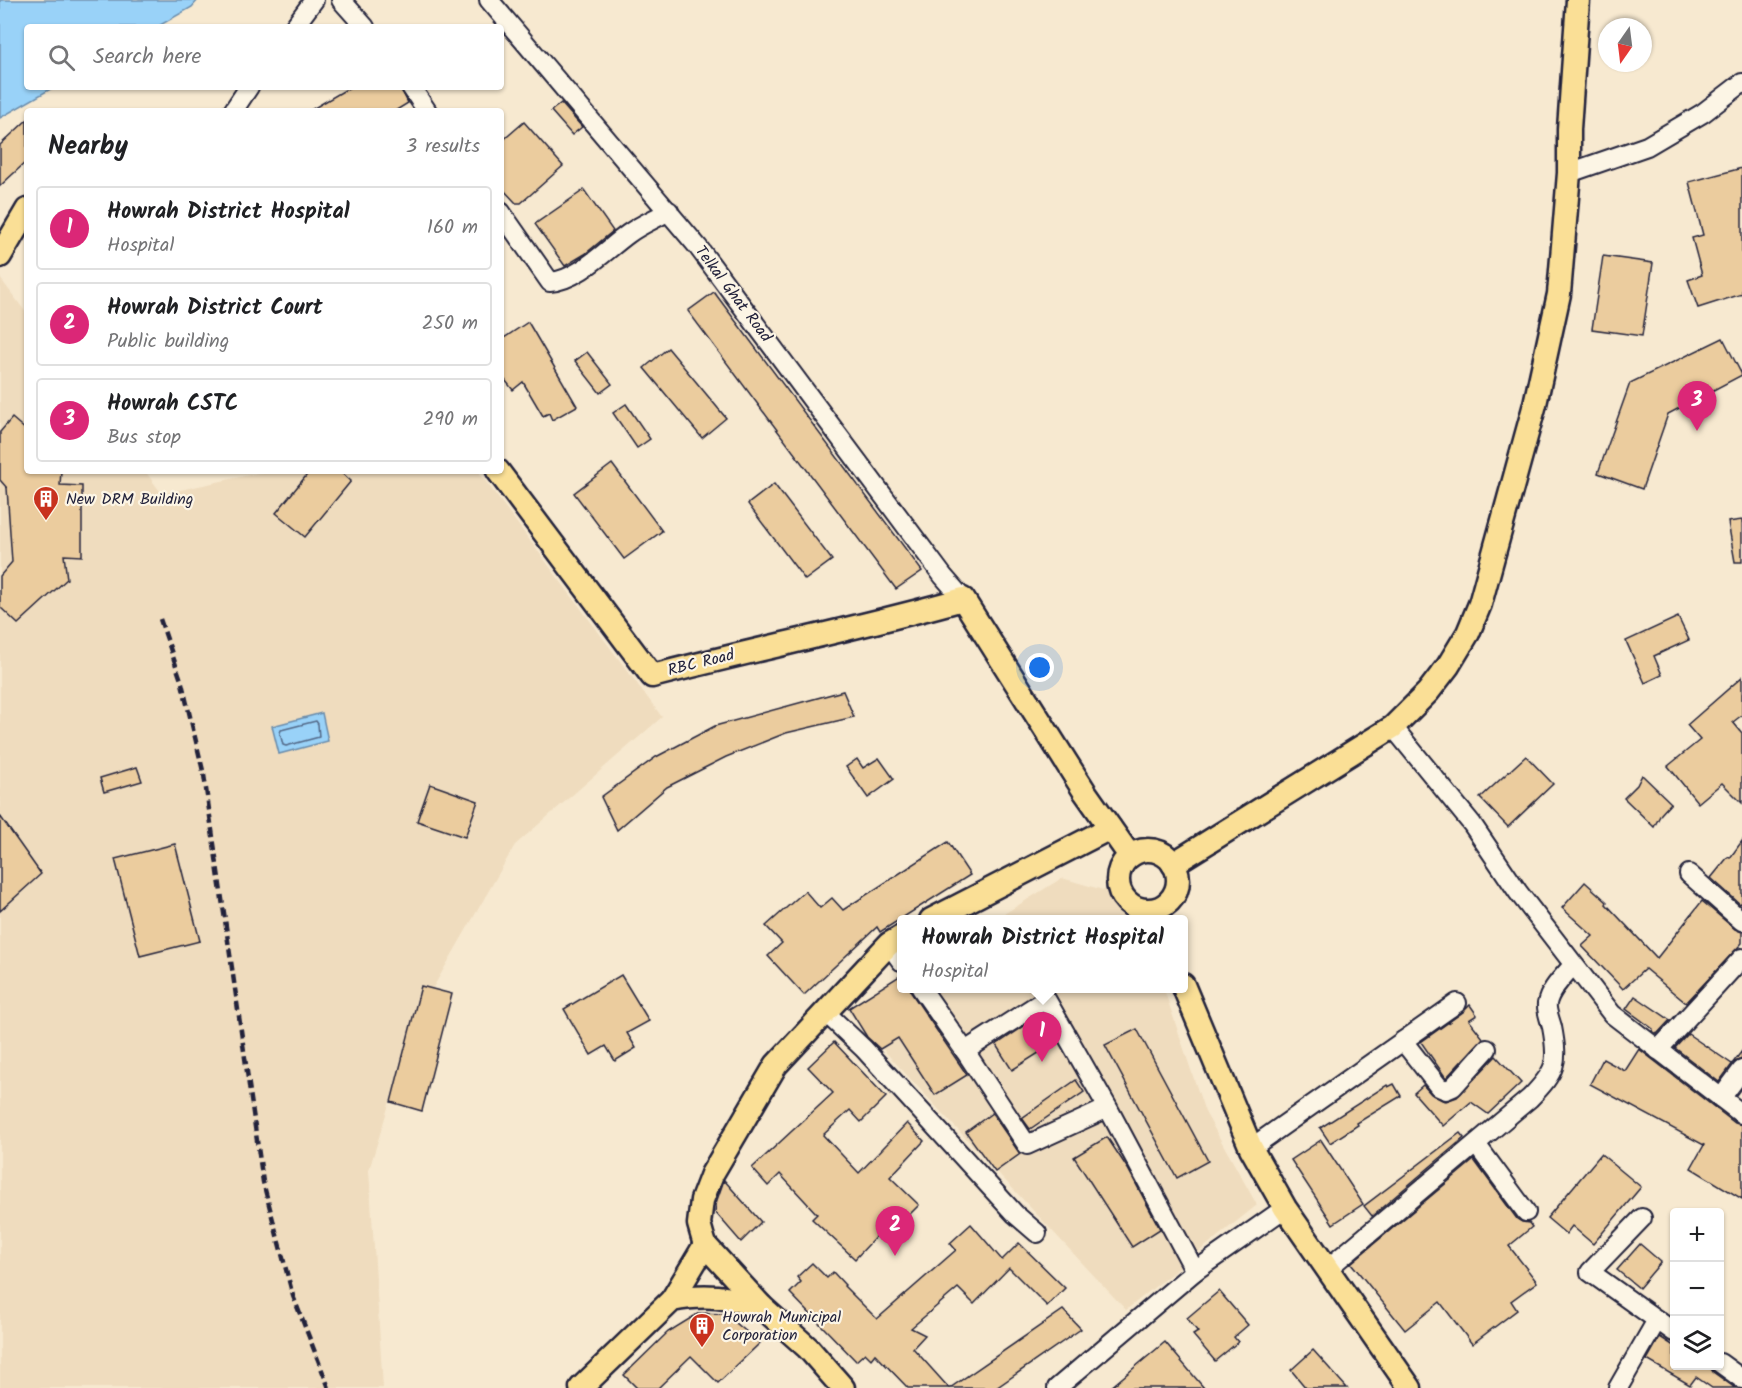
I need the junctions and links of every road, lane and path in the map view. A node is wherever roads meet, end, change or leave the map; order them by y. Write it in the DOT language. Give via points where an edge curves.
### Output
graph roads {
  1 [pos="314,0"];
  2 [pos="341,0"];
  3 [pos="489,0"];
  4 [pos="1578,0"];
  5 [pos="296,24"];
  6 [pos="361,24"];
  7 [pos="1742,85"];
  8 [pos="247,90"];
  9 [pos="413,90"];
  10 [pos="235,108"];
  11 [pos="426,108"];
  12 [pos="1569,173"];
  13 [pos="669,212"];
  14 [pos="24,215"];
  15 [pos="504,216"];
  16 [pos="0,256"];
  17 [pos="500,474"];
  18 [pos="963,599"];
  19 [pos="1393,727"];
  20 [pos="1110,828"];
  21 [pos="1130,856"];
  22 [pos="1173,864"];
  23 [pos="1689,874"];
  24 [pos="941,915"];
  25 [pos="1154,915"];
  26 [pos="1742,921"];
  27 [pos="897,948"];
  28 [pos="1742,958"];
  29 [pos="1573,965"];
  30 [pos="924,993"];
  31 [pos="1186,993"];
  32 [pos="1457,1003"];
  33 [pos="825,1012"];
  34 [pos="1403,1041"];
  35 [pos="1487,1049"];
  36 [pos="1658,1050"];
  37 [pos="965,1051"];
  38 [pos="1742,1070"];
  39 [pos="1721,1098"];
  40 [pos="1108,1108"];
  41 [pos="1742,1114"];
  42 [pos="1476,1144"];
  43 [pos="1251,1148"];
  44 [pos="1285,1208"];
  45 [pos="1526,1212"];
  46 [pos="1642,1218"];
  47 [pos="1037,1233"];
  48 [pos="705,1245"];
  49 [pos="1327,1269"];
  50 [pos="1194,1271"];
  51 [pos="672,1300"];
  52 [pos="761,1306"];
  53 [pos="1657,1320"];
  54 [pos="1670,1329"];
  55 [pos="1724,1366"];
  56 [pos="1742,1379"];
  57 [pos="581,1388"];
  58 [pos="843,1388"];
  59 [pos="1057,1388"];
  60 [pos="1410,1388"];
  61 [pos="1618,1388"];
  1 -- 5 [label="street"];
  2 -- 6 [label="street"];
  3 -- 13 [label="street, Telkal Ghat Road"];
  4 -- 12 [label="main road"];
  7 -- 12 [label="street" via="1647,146"];
  8 -- 10 [label="street"];
  9 -- 11 [label="street"];
  12 -- 19 [label="main road" via="1559,294 1535,404 1479,604 1468,633 1448,666"];
  13 -- 15 [label="street" via="629,233 570,276 550,282"];
  13 -- 18 [label="street, Telkal Ghat Road"];
  14 -- 16 [label="main road"];
  17 -- 18 [label="main road, RBC Road" via="652,676"];
  18 -- 20 [label="main road"];
  19 -- 22 [label="main road"];
  19 -- 29 [label="street" via="1472,824"];
  20 -- 21 [label="main road"];
  20 -- 24 [label="main road"];
  21 -- 22 [label="main road" via="1148,850 1167,857"];
  21 -- 25 [label="main road" via="1119,872 1119,891 1132,906"];
  22 -- 25 [label="main road" via="1178,884 1175,893"];
  23 -- 26 [label="street"];
  27 -- 33 [label="main road"];
  28 -- 36 [label="street"];
  29 -- 36 [label="street" via="1612,1014"];
  29 -- 42 [label="street" via="1546,1005 1556,1046 1554,1068 1530,1098"];
  30 -- 37 [label="street"];
  31 -- 43 [label="main road"];
  32 -- 34 [label="street"];
  33 -- 47 [label="street"];
  33 -- 48 [label="main road" via="776,1065 712,1174 702,1200 699,1224"];
  34 -- 35 [label="street" via="1446,1090"];
  34 -- 43 [label="street"];
  36 -- 39 [label="street"];
  37 -- 40 [label="street" via="1027,1145"];
  37 -- 40 [label="street" via="1046,999"];
  38 -- 39 [label="street"];
  39 -- 41 [label="street"];
  40 -- 50 [label="street"];
  42 -- 45 [label="street"];
  42 -- 49 [label="street"];
  43 -- 44 [label="main road"];
  44 -- 49 [label="main road"];
  44 -- 50 [label="street"];
  46 -- 53 [label="street" via="1590,1272"];
  48 -- 51 [label="main road"];
  48 -- 52 [label="main road"];
  49 -- 60 [label="main road"];
  50 -- 59 [label="street"];
  51 -- 52 [label="main road" via="713,1295"];
  51 -- 57 [label="main road"];
  52 -- 58 [label="main road" via="808,1348"];
  53 -- 54 [label="street"];
  53 -- 61 [label="street"];
  55 -- 56 [label="street"];
}
